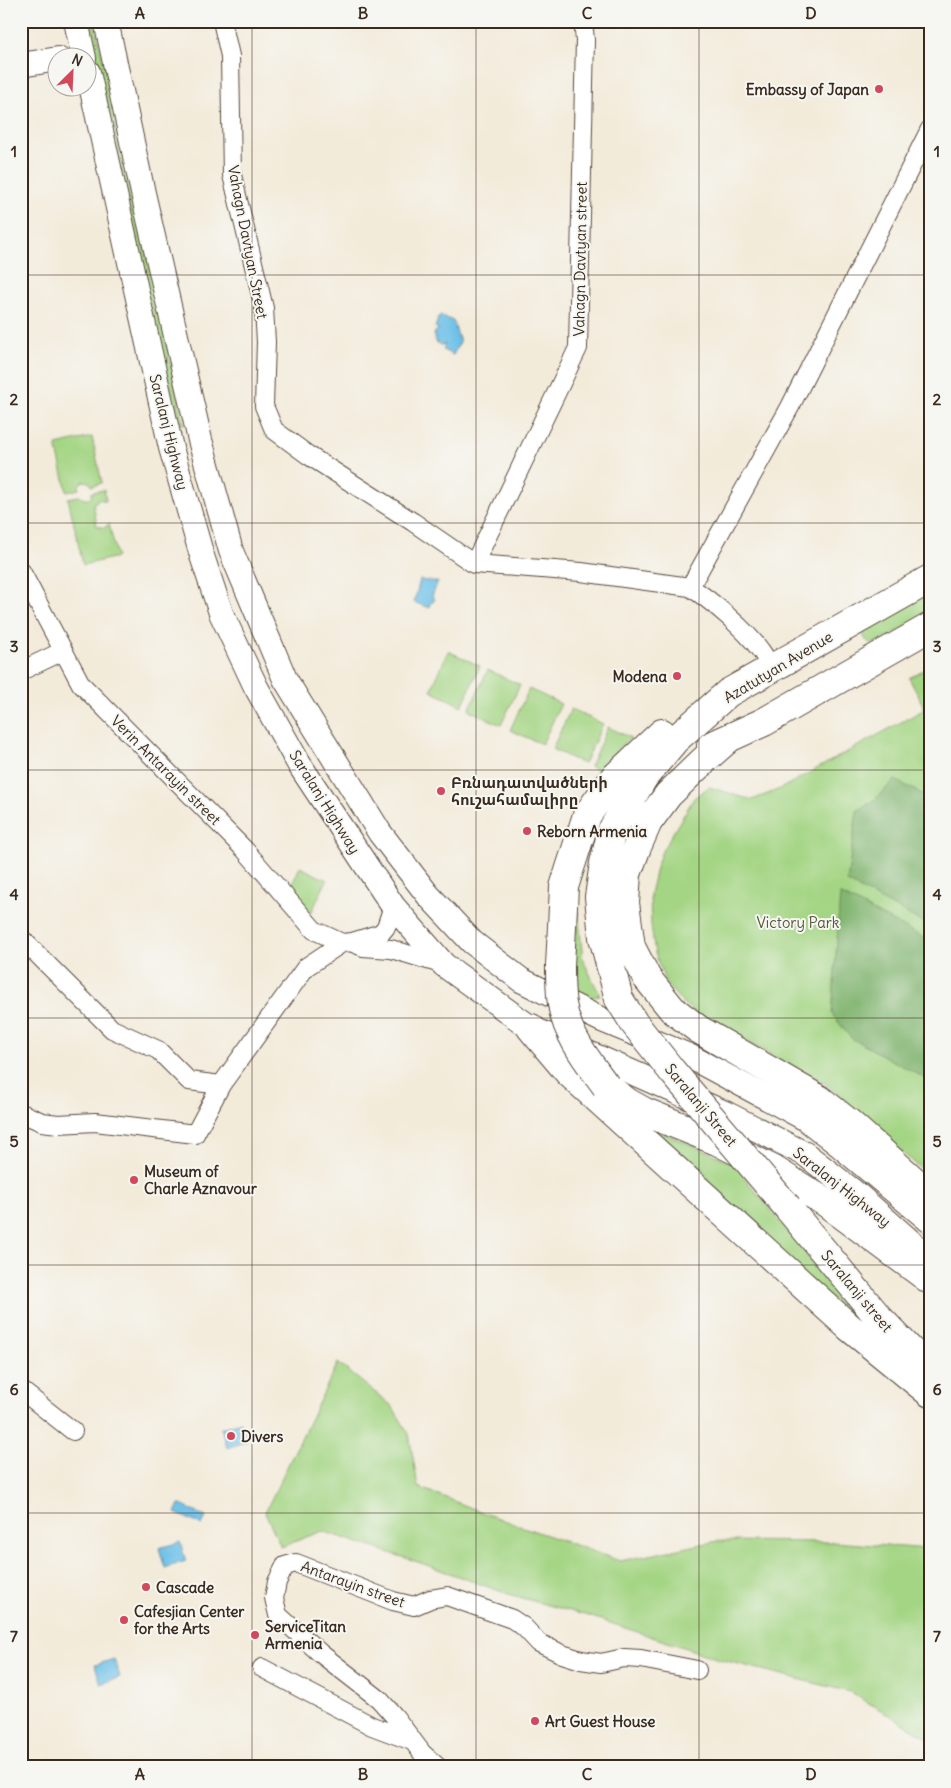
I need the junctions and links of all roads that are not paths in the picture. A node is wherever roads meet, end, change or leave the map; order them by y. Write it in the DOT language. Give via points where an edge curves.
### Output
graph roads {
  1 [pos="76,21"];
  2 [pos="106,21"];
  3 [pos="222,21"];
  4 [pos="583,21"];
  5 [pos="79,48"];
  6 [pos="48,61"];
  7 [pos="21,65"];
  8 [pos="89,98"];
  9 [pos="930,129"];
  10 [pos="200,440"];
  11 [pos="171,448"];
  12 [pos="474,564"];
  13 [pos="21,571"];
  14 [pos="930,579"];
  15 [pos="690,587"];
  16 [pos="930,627"];
  17 [pos="817,643"];
  18 [pos="64,651"];
  19 [pos="771,668"];
  20 [pos="21,670"];
  21 [pos="728,693"];
  22 [pos="764,722"];
  23 [pos="728,738"];
  24 [pos="644,777"];
  25 [pos="393,906"];
  26 [pos="21,938"];
  27 [pos="347,942"];
  28 [pos="444,965"];
  29 [pos="620,999"];
  30 [pos="531,1028"];
  31 [pos="221,1085"];
  32 [pos="21,1113"];
  33 [pos="930,1195"];
  34 [pos="788,1208"];
  35 [pos="930,1221"];
  36 [pos="930,1259"];
  37 [pos="930,1280"];
  38 [pos="930,1371"];
  39 [pos="21,1390"];
  40 [pos="930,1394"];
  41 [pos="72,1431"];
  42 [pos="262,1668"];
  43 [pos="697,1670"];
  44 [pos="412,1741"];
  45 [pos="438,1767"];
  1 -- 5 [label="main road, Saralanj Highway"];
  2 -- 10 [label="main road, Saralanj Highway"];
  3 -- 12 [label="street, Vahagn Davtyan Street" via="230,56 232,175 264,308 264,406 268,418 274,430 308,455"];
  4 -- 12 [label="street, Vahagn Davtyan street" via="578,348"];
  6 -- 7 [label="main road"];
  8 -- 11 [label="main road, Saralanj Highway"];
  9 -- 15 [label="street" via="790,407"];
  10 -- 11 [label="main road"];
  10 -- 35 [label="main road, Saralanj Highway" via="231,551 285,679 380,833 428,895 472,942 521,980 602,1020 689,1056 806,1119"];
  11 -- 25 [label="main road, Saralanj Highway" via="222,613 256,687 299,764"];
  12 -- 15 [label="street" via="580,572"];
  13 -- 18 [label="street, Verin Antarayin street"];
  14 -- 17 [label="main road, Azatutyan Avenue"];
  15 -- 19 [label="street" via="739,627 761,651"];
  16 -- 22 [label="main road"];
  17 -- 19 [label="main road, Azatutyan Avenue"];
  17 -- 22 [label="main road" via="807,655 752,688 746,699 748,709"];
  18 -- 20 [label="street"];
  18 -- 27 [label="street, Verin Antarayin street" via="81,684 245,850 314,930"];
  19 -- 21 [label="main road, Azatutyan Avenue"];
  21 -- 24 [label="main road, Azatutyan Avenue" via="675,740"];
  21 -- 37 [label="main road, bridge" via="680,720 654,740 613,779 587,815 564,887 560,966 562,1005 568,1026 578,1047 606,1086 627,1102 772,1169 824,1202"];
  22 -- 23 [label="main road"];
  23 -- 24 [label="main road"];
  23 -- 33 [label="main road" via="668,795 648,822 627,874 625,903 631,947 647,978 672,1009 698,1029 818,1100 848,1122"];
  24 -- 29 [label="main road, Azatutyan Avenue" via="612,830 600,897 603,937"];
  25 -- 27 [label="street" via="381,932"];
  25 -- 28 [label="main road, Saralanj Highway"];
  26 -- 31 [label="street" via="112,1029 158,1050 189,1081"];
  27 -- 28 [label="street, Verin Antarayin street" via="391,949"];
  27 -- 31 [label="street" via="306,967"];
  28 -- 30 [label="main road, Saralanj Highway"];
  29 -- 34 [label="main road, Saralanji Street, bridge" via="634,1023 672,1071"];
  30 -- 36 [label="main road, Saralanj Highway" via="727,1114 805,1154 859,1196"];
  30 -- 40 [label="main road" via="569,1073 849,1327"];
  31 -- 32 [label="street" via="195,1134 95,1122 58,1124 42,1122"];
  34 -- 38 [label="main road, Saralanji street" via="879,1318"];
  39 -- 41 [label="street"];
  42 -- 44 [label="street, Antarayin street" via="372,1726"];
  43 -- 44 [label="street, Antarayin street" via="642,1659 624,1658 601,1663 581,1660 539,1643 512,1618 448,1596 414,1606 393,1601 296,1562 285,1566 274,1598 278,1615 379,1699"];
  44 -- 45 [label="street, Antarayin street"];
}
